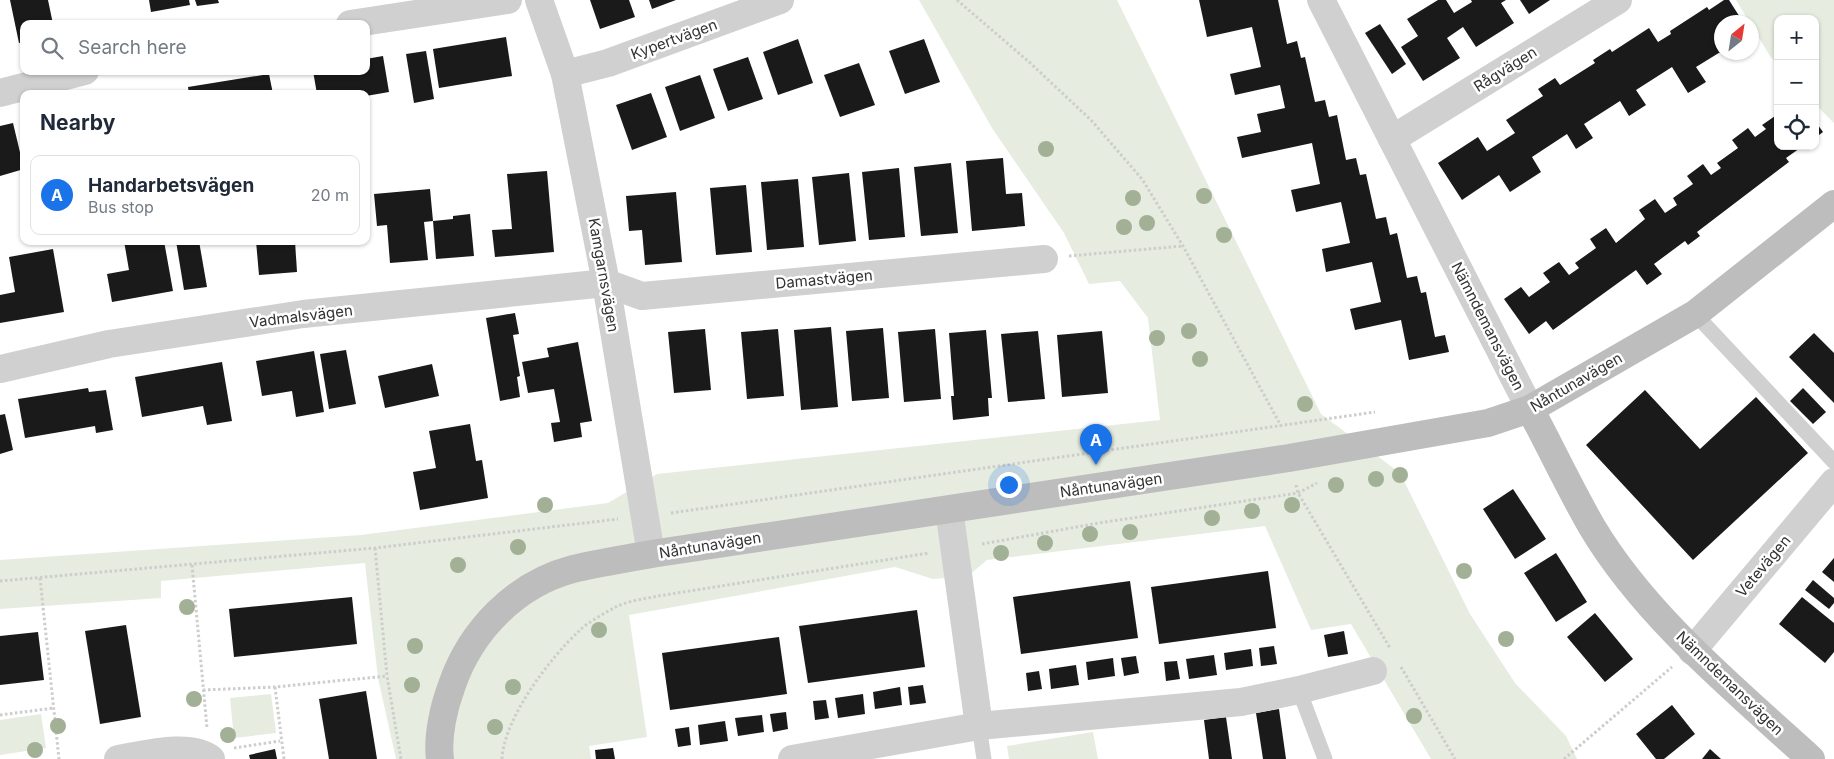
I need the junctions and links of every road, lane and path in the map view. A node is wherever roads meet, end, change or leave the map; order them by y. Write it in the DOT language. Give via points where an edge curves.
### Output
graph roads {
  1 [pos="508,0"];
  2 [pos="538,0"];
  3 [pos="780,0"];
  4 [pos="957,0"];
  5 [pos="1321,0"];
  6 [pos="1618,0"];
  7 [pos="370,21"];
  8 [pos="566,74"];
  9 [pos="70,75"];
  10 [pos="0,93"];
  11 [pos="1392,138"];
  12 [pos="1834,204"];
  13 [pos="1183,246"];
  14 [pos="1044,259"];
  15 [pos="606,283"];
  16 [pos="1695,314"];
  17 [pos="0,369"];
  18 [pos="1530,409"];
  19 [pos="1281,426"];
  20 [pos="1164,442"];
  21 [pos="1165,449"];
  22 [pos="1083,454"];
  23 [pos="1084,460"];
  24 [pos="1834,462"];
  25 [pos="1834,482"];
  26 [pos="1185,504"];
  27 [pos="949,509"];
  28 [pos="1186,511"];
  29 [pos="1099,518"];
  30 [pos="1099,523"];
  31 [pos="375,548"];
  32 [pos="954,549"];
  33 [pos="651,554"];
  34 [pos="192,564"];
  35 [pos="40,578"];
  36 [pos="1692,651"];
  37 [pos="1392,652"];
  38 [pos="1397,660"];
  39 [pos="1373,671"];
  40 [pos="387,676"];
  41 [pos="275,687"];
  42 [pos="203,690"];
  43 [pos="1299,690"];
  44 [pos="54,708"];
  45 [pos="0,715"];
  46 [pos="979,726"];
  47 [pos="280,741"];
  48 [pos="211,756"];
  49 [pos="59,759"];
  50 [pos="118,759"];
  51 [pos="284,759"];
  52 [pos="401,759"];
  53 [pos="440,759"];
  54 [pos="502,759"];
  55 [pos="792,759"];
  56 [pos="984,759"];
  57 [pos="1324,759"];
  58 [pos="1455,759"];
  59 [pos="1564,759"];
  60 [pos="1811,759"];
  1 -- 7 [label="street"];
  2 -- 8 [label="street, Kamgarnsvägen"];
  3 -- 8 [label="street, Kypertvägen" via="608,63"];
  4 -- 13 [label="path" via="1091,120 1142,179"];
  5 -- 11 [label="street, Nämndemansvägen"];
  6 -- 11 [label="street, Rågvägen"];
  8 -- 15 [label="street, Kamgarnsvägen"];
  9 -- 10 [label="street"];
  11 -- 18 [label="street, Nämndemansvägen"];
  12 -- 16 [label="street, Nåntunavägen"];
  13 -- 14 [label="path"];
  13 -- 19 [label="path"];
  14 -- 15 [label="street, Damastvägen" via="642,296"];
  15 -- 17 [label="street, Vadmalsvägen" via="303,314 109,344"];
  15 -- 33 [label="street, Kamgarnsvägen"];
  16 -- 18 [label="street, Nåntunavägen"];
  16 -- 24 [label="lane"];
  18 -- 27 [label="street, Nåntunavägen" via="1488,423 1289,458"];
  18 -- 36 [label="street, Nämndemansvägen" via="1593,528 1630,580"];
  20 -- 21 [label="path"];
  22 -- 23 [label="path"];
  25 -- 36 [label="street, Vetevägen"];
  26 -- 28 [label="path"];
  27 -- 32 [label="street"];
  27 -- 33 [label="street, Nåntunavägen"];
  28 -- 30 [label="path"];
  28 -- 37 [label="path" via="1298,493"];
  29 -- 30 [label="path"];
  30 -- 32 [label="path"];
  31 -- 40 [label="path"];
  32 -- 46 [label="street"];
  32 -- 54 [label="path" via="658,596 616,606 580,629 546,667 519,707 502,750"];
  33 -- 53 [label="street, Nåntunavägen" via="571,569 537,583 501,608 476,636 457,669 445,704"];
  34 -- 42 [label="path"];
  35 -- 44 [label="path"];
  36 -- 59 [label="path"];
  36 -- 60 [label="street, Nämndemansvägen"];
  38 -- 58 [label="path"];
  39 -- 43 [label="street"];
  40 -- 41 [label="path"];
  40 -- 52 [label="path"];
  41 -- 42 [label="path"];
  41 -- 47 [label="path"];
  42 -- 48 [label="path"];
  43 -- 46 [label="street" via="1241,702"];
  43 -- 57 [label="lane"];
  44 -- 45 [label="path"];
  44 -- 49 [label="path"];
  46 -- 55 [label="street"];
  46 -- 56 [label="lane"];
  47 -- 48 [label="path"];
  47 -- 51 [label="path"];
  48 -- 50 [label="street" via="200,752 168,751"];
}
